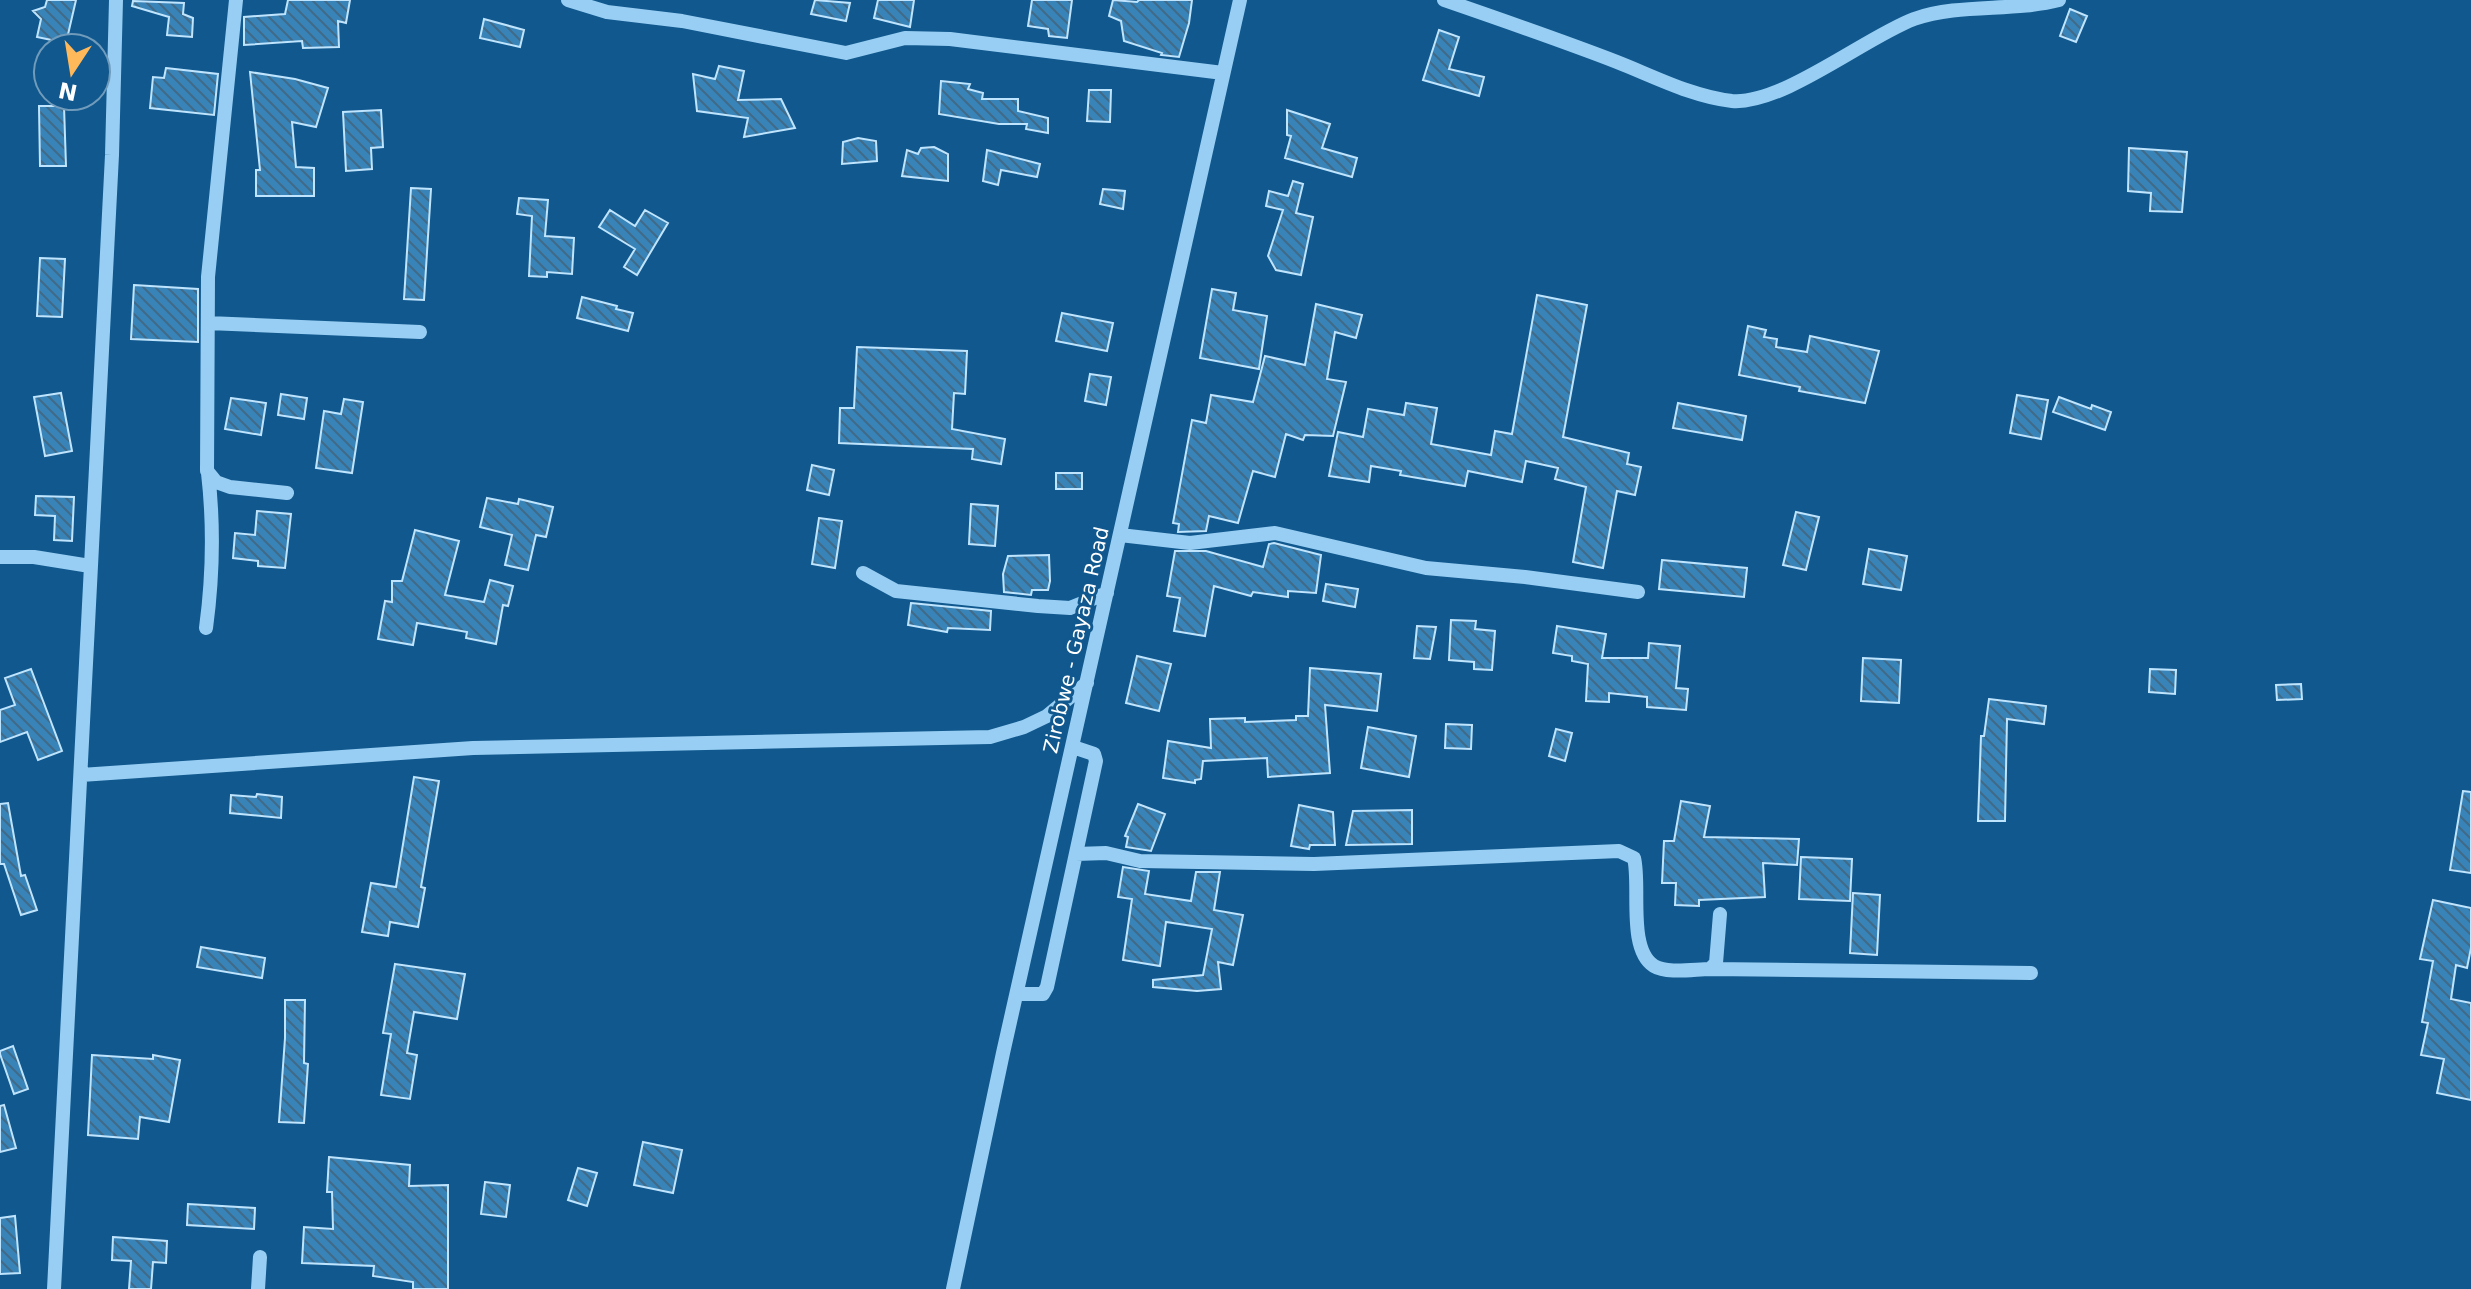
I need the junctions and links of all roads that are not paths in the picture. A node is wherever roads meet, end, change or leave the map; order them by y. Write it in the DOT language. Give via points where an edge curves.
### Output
graph roads {
  1 [pos="116,0"];
  2 [pos="236,0"];
  3 [pos="568,0"];
  4 [pos="1240,0"];
  5 [pos="1444,0"];
  6 [pos="2059,0"];
  7 [pos="1223,73"];
  8 [pos="208,323"];
  9 [pos="420,332"];
  10 [pos="207,471"];
  11 [pos="287,493"];
  12 [pos="1120,535"];
  13 [pos="0,557"];
  14 [pos="90,566"];
  15 [pos="863,573"];
  16 [pos="1638,592"];
  17 [pos="1107,593"];
  18 [pos="206,628"];
  19 [pos="1087,683"];
  20 [pos="1073,747"];
  21 [pos="81,775"];
  22 [pos="1076,854"];
  23 [pos="1720,914"];
  24 [pos="1710,969"];
  25 [pos="2031,973"];
  26 [pos="1017,994"];
  27 [pos="260,1257"];
  28 [pos="54,1289"];
  29 [pos="258,1289"];
  30 [pos="953,1289"];
  1 -- 14 [label="street"];
  2 -- 8 [label="street"];
  3 -- 7 [label="street" via="607,12 846,53 905,38 950,39"];
  4 -- 7 [label="street, Zirobwe - Gayaza Road"];
  5 -- 6 [label="street" via="1704,95 1734,101 1789,85 1917,18"];
  7 -- 12 [label="street, Zirobwe - Gayaza Road"];
  8 -- 9 [label="street"];
  8 -- 10 [label="street"];
  10 -- 11 [label="street" via="230,487"];
  10 -- 18 [label="street" via="212,582"];
  12 -- 16 [label="street" via="1190,543 1275,533 1426,568"];
  12 -- 17 [label="street, Zirobwe - Gayaza Road"];
  13 -- 14 [label="street"];
  14 -- 21 [label="street"];
  15 -- 17 [label="street" via="896,591 1038,606 1070,608"];
  17 -- 19 [label="street, Zirobwe - Gayaza Road"];
  19 -- 20 [label="street, Zirobwe - Gayaza Road"];
  19 -- 21 [label="street" via="1047,716 990,737 473,748"];
  20 -- 22 [label="street" via="1094,754 1096,761"];
  20 -- 26 [label="street, Zirobwe - Gayaza Road"];
  21 -- 28 [label="street"];
  22 -- 24 [label="street" via="1106,853 1140,861 1314,864 1619,851 1634,858 1638,872 1635,905 1642,952 1653,966 1664,969"];
  22 -- 26 [label="street" via="1047,987 1043,994"];
  23 -- 24 [label="street" via="1716,963"];
  24 -- 25 [label="street"];
  26 -- 30 [label="street, Zirobwe - Gayaza Road"];
  27 -- 29 [label="street"];
}
